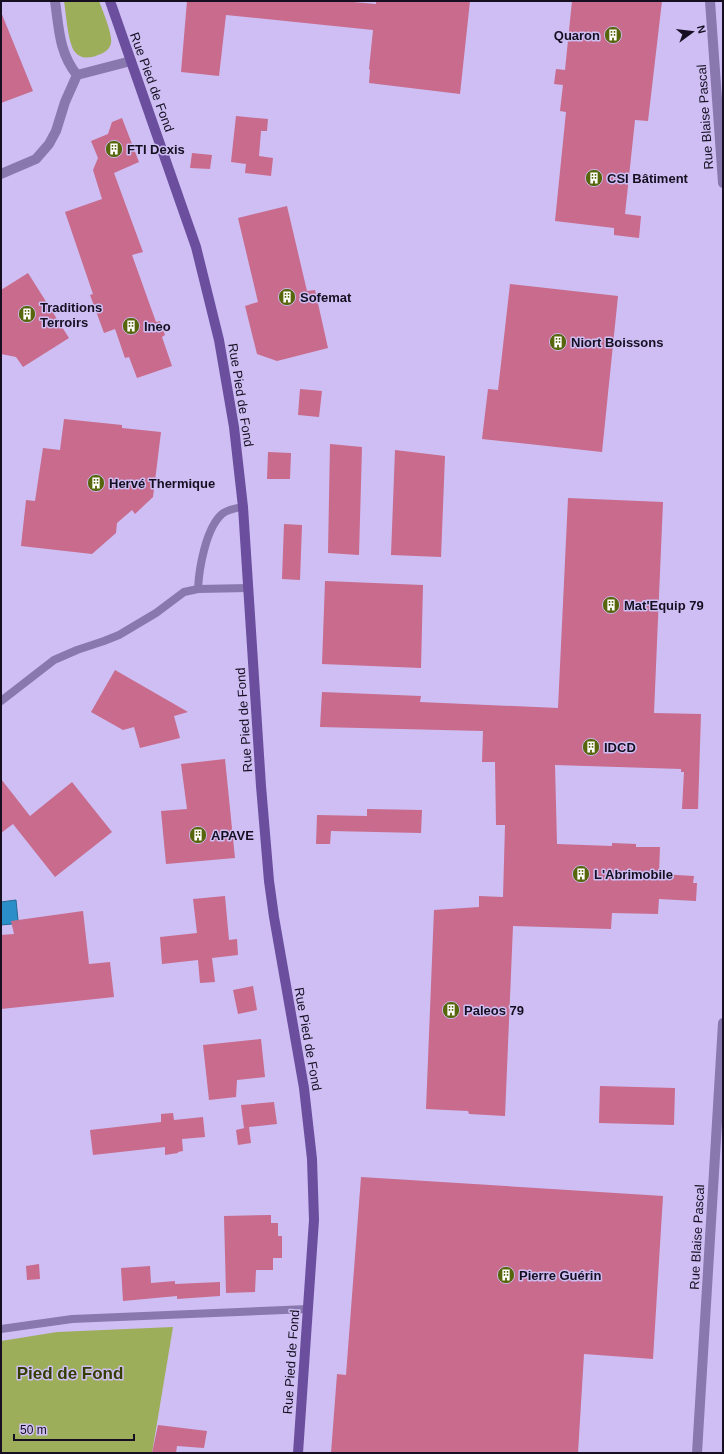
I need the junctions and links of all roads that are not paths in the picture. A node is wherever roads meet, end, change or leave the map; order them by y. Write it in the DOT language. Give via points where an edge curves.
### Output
graph roads {
  1 [pos="55,1"];
  2 [pos="110,1"];
  3 [pos="710,1"];
  4 [pos="131,61"];
  5 [pos="77,75"];
  6 [pos="1,174"];
  7 [pos="723,183"];
  8 [pos="243,507"];
  9 [pos="248,588"];
  10 [pos="198,589"];
  11 [pos="1,701"];
  12 [pos="723,1023"];
  13 [pos="308,1309"];
  14 [pos="1,1329"];
  15 [pos="298,1453"];
  16 [pos="697,1453"];
  1 -- 5 [label="street" via="62,49"];
  2 -- 4 [label="main road, Rue Pied de Fond"];
  3 -- 7 [label="street, Rue Blaise Pascal"];
  4 -- 5 [label="street"];
  4 -- 8 [label="main road, Rue Pied de Fond" via="191,229 204,273 228,387"];
  5 -- 6 [label="street" via="50,144 36,159"];
  8 -- 9 [label="main road, Rue Pied de Fond"];
  8 -- 10 [label="lane" via="223,513 213,527 203,555"];
  9 -- 10 [label="lane"];
  9 -- 13 [label="main road, Rue Pied de Fond" via="269,881 304,1088 312,1158 314,1220"];
  10 -- 11 [label="lane" via="184,592 156,613 119,635 54,660"];
  12 -- 16 [label="street, Rue Blaise Pascal"];
  13 -- 14 [label="lane" via="72,1319"];
  13 -- 15 [label="main road, Rue Pied de Fond"];
}
